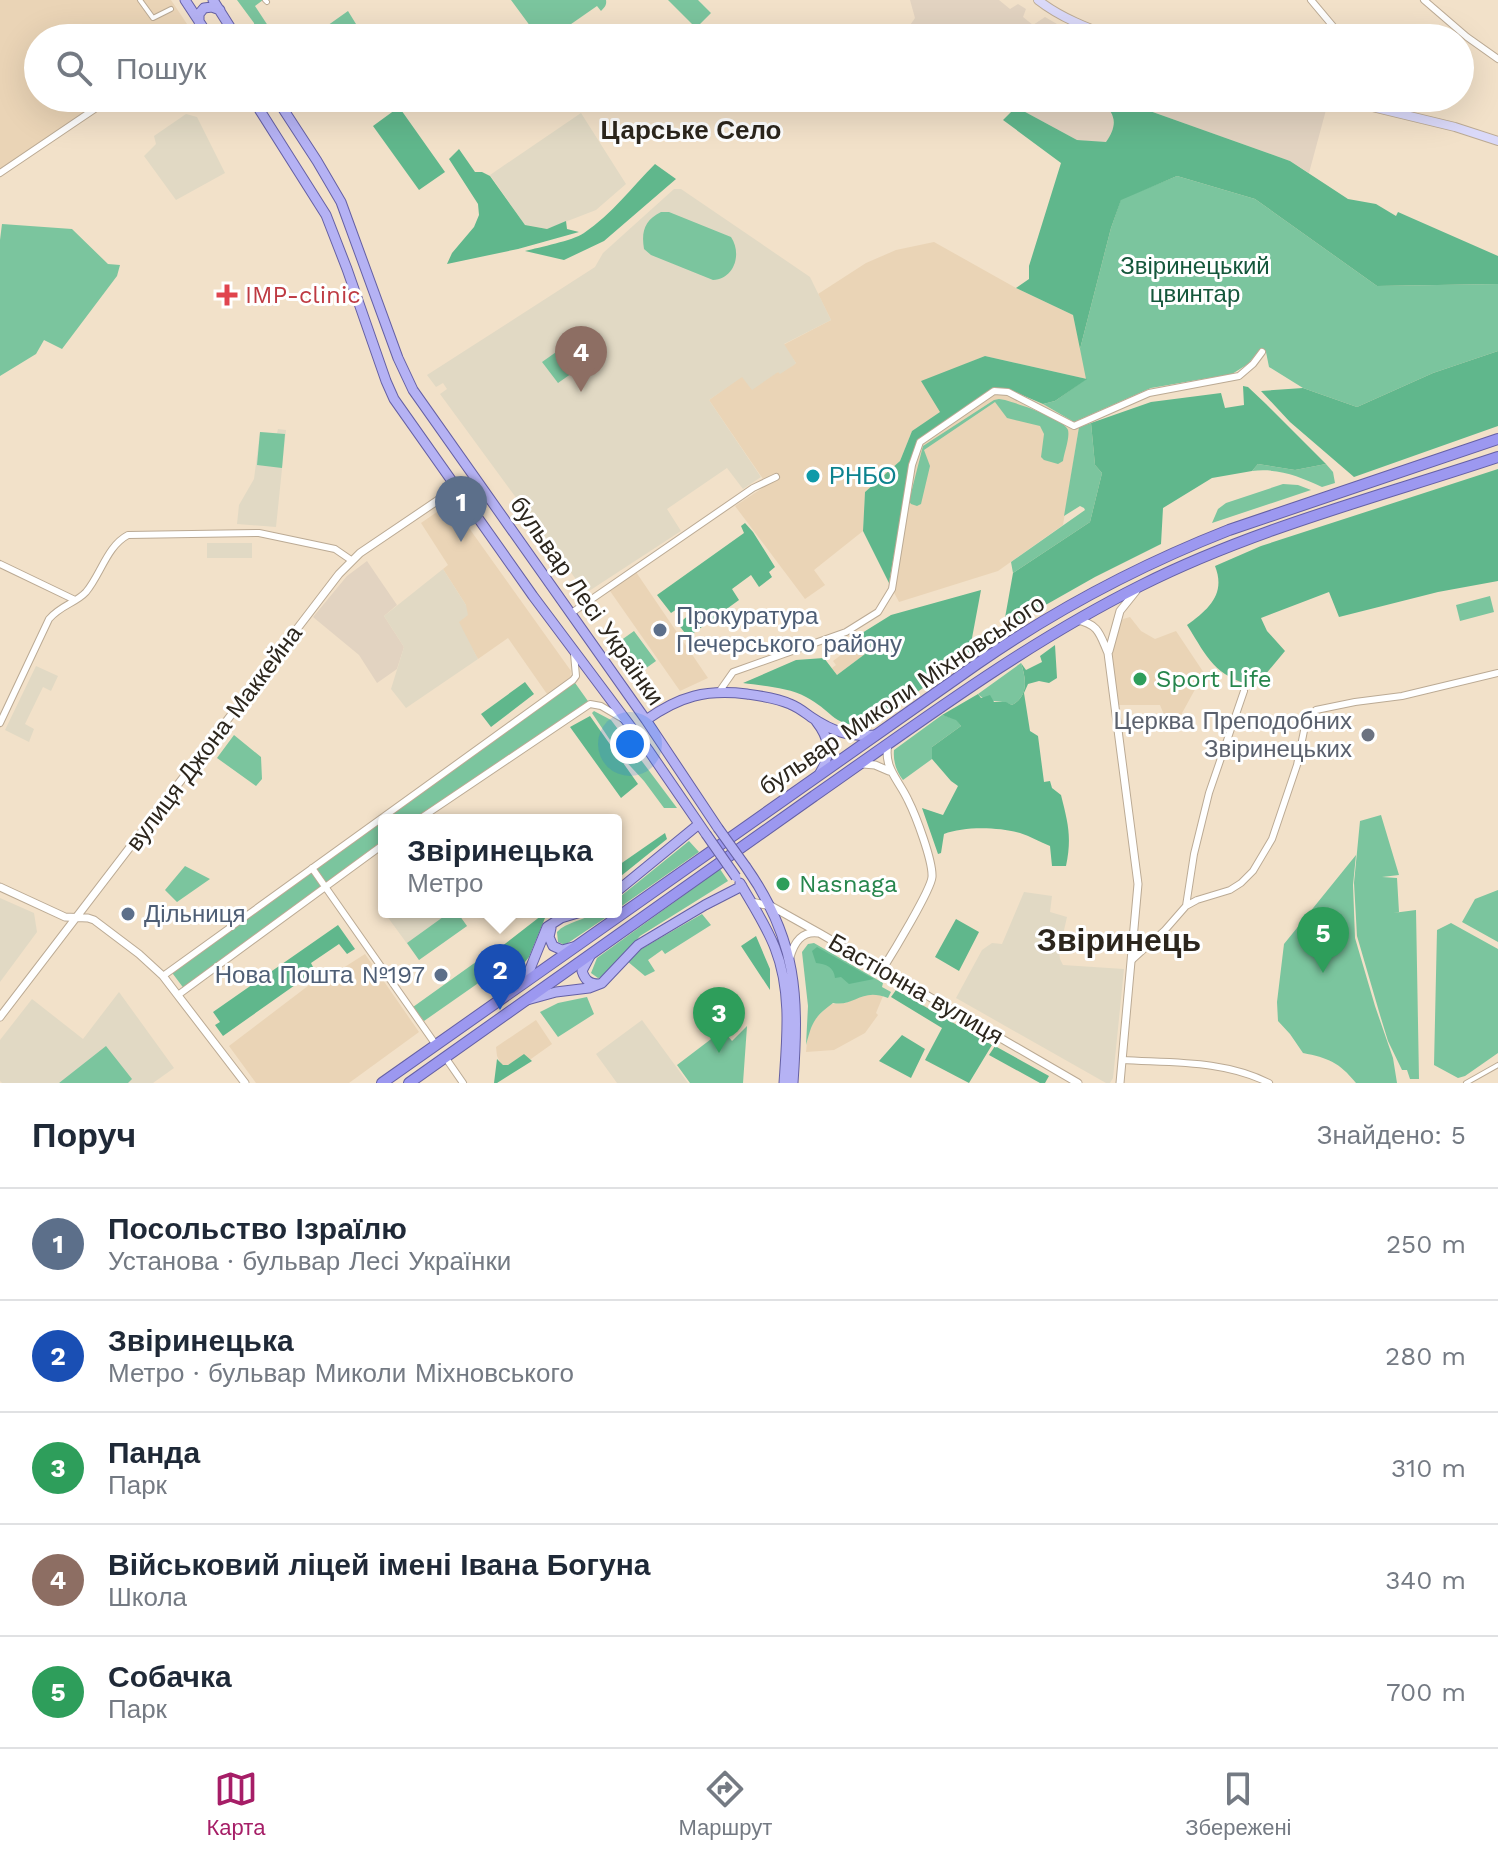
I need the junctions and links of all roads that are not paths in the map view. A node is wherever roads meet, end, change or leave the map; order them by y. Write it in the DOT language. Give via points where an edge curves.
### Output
graph roads {
  1 [pos="140,0"];
  2 [pos="185,0"];
  3 [pos="213,0"];
  4 [pos="1038,0"];
  5 [pos="1311,0"];
  6 [pos="1424,0"];
  7 [pos="171,9"];
  8 [pos="220,10"];
  9 [pos="199,22"];
  10 [pos="228,24"];
  11 [pos="1079,24"];
  12 [pos="1331,24"];
  13 [pos="1452,24"];
  14 [pos="1474,42"];
  15 [pos="1498,59"];
  16 [pos="90,112"];
  17 [pos="261,112"];
  18 [pos="285,112"];
  19 [pos="1395,112"];
  20 [pos="1498,141"];
  21 [pos="0,173"];
  22 [pos="1262,352"];
  23 [pos="1498,439"];
  24 [pos="1498,457"];
  25 [pos="474,476"];
  26 [pos="776,477"];
  27 [pos="456,488"];
  28 [pos="351,560"];
  29 [pos="0,564"];
  30 [pos="1140,586"];
  31 [pos="75,600"];
  32 [pos="570,614"];
  33 [pos="1076,619"];
  34 [pos="573,650"];
  35 [pos="1108,653"];
  36 [pos="1498,673"];
  37 [pos="1244,691"];
  38 [pos="719,692"];
  39 [pos="814,719"];
  40 [pos="646,720"];
  41 [pos="628,722"];
  42 [pos="0,723"];
  43 [pos="876,735"];
  44 [pos="888,744"];
  45 [pos="860,764"];
  46 [pos="890,773"];
  47 [pos="820,775"];
  48 [pos="697,798"];
  49 [pos="685,805"];
  50 [pos="387,814"];
  51 [pos="427,814"];
  52 [pos="378,820"];
  53 [pos="699,824"];
  54 [pos="378,848"];
  55 [pos="312,868"];
  56 [pos="326,885"];
  57 [pos="742,886"];
  58 [pos="0,887"];
  59 [pos="622,887"];
  60 [pos="751,902"];
  61 [pos="771,906"];
  62 [pos="1186,906"];
  63 [pos="622,914"];
  64 [pos="77,917"];
  65 [pos="564,918"];
  66 [pos="616,918"];
  67 [pos="556,921"];
  68 [pos="821,934"];
  69 [pos="580,943"];
  70 [pos="593,952"];
  71 [pos="790,957"];
  72 [pos="1132,960"];
  73 [pos="882,970"];
  74 [pos="163,976"];
  75 [pos="602,983"];
  76 [pos="517,987"];
  77 [pos="178,995"];
  78 [pos="524,1001"];
  79 [pos="0,1017"];
  80 [pos="436,1045"];
  81 [pos="445,1057"];
  82 [pos="1122,1060"];
  83 [pos="1498,1065"];
  84 [pos="245,1083"];
  85 [pos="382,1083"];
  86 [pos="409,1083"];
  87 [pos="463,1083"];
  88 [pos="784,1083"];
  89 [pos="793,1083"];
  90 [pos="1078,1083"];
  91 [pos="1120,1083"];
  92 [pos="1269,1083"];
  93 [pos="1466,1083"];
  1 -- 7 [label="street" via="153,18"];
  2 -- 9 [label="main road"];
  3 -- 8 [label="main road"];
  4 -- 11 [label="main road"];
  5 -- 12 [label="street"];
  6 -- 13 [label="street"];
  8 -- 9 [label="main road" via="204,8"];
  8 -- 10 [label="main road"];
  14 -- 15 [label="street"];
  16 -- 21 [label="street"];
  17 -- 27 [label="main road, бульвар Лесі Українки" via="326,215 394,399"];
  18 -- 25 [label="main road, бульвар Лесі Українки" via="341,202 407,380"];
  19 -- 20 [label="main road"];
  22 -- 38 [label="street" via="1239,376 1149,393 1074,426 1008,392 994,391 920,442 892,589 878,612 846,632 733,672"];
  23 -- 43 [label="highway, бульвар Миколи Міхновського" via="1191,545 1034,626"];
  24 -- 30 [label="highway, бульвар Миколи Міхновського" via="1235,544"];
  25 -- 27 [label="main road"];
  25 -- 32 [label="main road, бульвар Лесі Українки"];
  26 -- 32 [label="street"];
  27 -- 28 [label="street, вулиця Джона Маккейна"];
  27 -- 34 [label="main road, бульвар Лесі Українки"];
  28 -- 31 [label="street" via="335,549 266,534 128,535 117,542 86,592"];
  28 -- 64 [label="street, вулиця Джона Маккейна"];
  29 -- 31 [label="street"];
  30 -- 33 [label="highway, бульвар Миколи Міхновського"];
  30 -- 35 [label="street" via="1120,611"];
  31 -- 42 [label="street" via="49,619"];
  32 -- 40 [label="main road, бульвар Лесі Українки"];
  33 -- 35 [label="street" via="1093,624"];
  33 -- 44 [label="highway, бульвар Миколи Міхновського"];
  34 -- 41 [label="main road, бульвар Лесі Українки"];
  34 -- 50 [label="street" via="573,680"];
  35 -- 72 [label="street" via="1138,884"];
  36 -- 62 [label="street" via="1316,710 1306,721 1272,839 1253,871 1230,890"];
  37 -- 62 [label="street" via="1209,793"];
  38 -- 39 [label="main road" via="773,698"];
  38 -- 40 [label="main road" via="682,699"];
  39 -- 43 [label="main road" via="851,735"];
  39 -- 47 [label="main road" via="828,740"];
  40 -- 48 [label="main road, бульвар Лесі Українки"];
  41 -- 49 [label="main road, бульвар Лесі Українки"];
  41 -- 51 [label="street" via="590,704"];
  43 -- 47 [label="highway, бульвар Миколи Міхновського"];
  44 -- 45 [label="highway, бульвар Миколи Міхновського"];
  44 -- 46 [label="street"];
  45 -- 46 [label="street"];
  45 -- 70 [label="highway, бульвар Миколи Міхновського"];
  46 -- 73 [label="street" via="910,803 932,880"];
  47 -- 63 [label="highway, бульвар Миколи Міхновського"];
  48 -- 49 [label="main road"];
  48 -- 61 [label="main road, бульвар Лесі Українки, bridge"];
  49 -- 53 [label="main road, бульвар Лесі Українки"];
  52 -- 55 [label="street"];
  53 -- 57 [label="main road, бульвар Лесі Українки, bridge"];
  53 -- 59 [label="main road"];
  54 -- 56 [label="street"];
  55 -- 56 [label="street"];
  55 -- 74 [label="street"];
  56 -- 77 [label="street"];
  56 -- 80 [label="street"];
  57 -- 60 [label="main road, бульвар Лесі Українки"];
  57 -- 75 [label="main road" via="638,945"];
  58 -- 64 [label="street" via="65,917"];
  60 -- 61 [label="street, Бастіонна вулиця"];
  60 -- 88 [label="main road, бульвар Лесі Українки" via="783,974"];
  61 -- 68 [label="street, Бастіонна вулиця"];
  61 -- 71 [label="main road, бульвар Лесі Українки"];
  62 -- 72 [label="street"];
  64 -- 74 [label="street" via="94,920"];
  64 -- 79 [label="street, вулиця Джона Маккейна"];
  65 -- 67 [label="main road"];
  66 -- 69 [label="highway, бульвар Миколи Міхновського"];
  67 -- 69 [label="main road" via="549,937 553,946 562,950"];
  67 -- 76 [label="main road" via="547,927"];
  68 -- 71 [label="street" via="800,937"];
  68 -- 73 [label="street, Бастіонна вулиця"];
  69 -- 76 [label="highway, бульвар Миколи Міхновського"];
  70 -- 75 [label="main road" via="582,971 584,978"];
  70 -- 78 [label="highway, бульвар Миколи Міхновського"];
  71 -- 89 [label="main road, бульвар Лесі Українки" via="796,1015"];
  72 -- 82 [label="street"];
  73 -- 90 [label="street, Бастіонна вулиця"];
  74 -- 77 [label="street"];
  75 -- 78 [label="main road"];
  76 -- 80 [label="highway, бульвар Миколи Міхновського"];
  77 -- 84 [label="street"];
  78 -- 81 [label="highway, бульвар Миколи Міхновського"];
  80 -- 85 [label="highway, бульвар Миколи Міхновського"];
  81 -- 86 [label="highway, бульвар Миколи Міхновського"];
  81 -- 87 [label="street"];
  82 -- 91 [label="street"];
  82 -- 92 [label="street" via="1217,1066"];
  83 -- 93 [label="street"];
}
